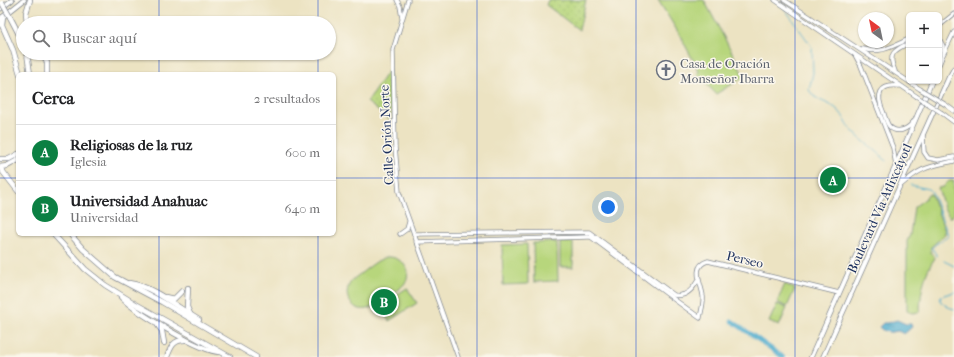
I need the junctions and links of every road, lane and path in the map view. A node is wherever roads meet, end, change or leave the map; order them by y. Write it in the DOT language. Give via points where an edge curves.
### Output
graph roads {
  1 [pos="12,0"];
  2 [pos="24,0"];
  3 [pos="30,0"];
  4 [pos="397,0"];
  5 [pos="408,0"];
  6 [pos="775,0"];
  7 [pos="784,0"];
  8 [pos="1,2"];
  9 [pos="0,9"];
  10 [pos="954,14"];
  11 [pos="26,16"];
  12 [pos="1,18"];
  13 [pos="402,19"];
  14 [pos="942,24"];
  15 [pos="16,29"];
  16 [pos="954,32"];
  17 [pos="906,40"];
  18 [pos="906,44"];
  19 [pos="894,45"];
  20 [pos="858,47"];
  21 [pos="859,48"];
  22 [pos="887,48"];
  23 [pos="854,54"];
  24 [pos="16,57"];
  25 [pos="942,58"];
  26 [pos="17,60"];
  27 [pos="28,60"];
  28 [pos="46,60"];
  29 [pos="954,68"];
  30 [pos="20,72"];
  31 [pos="30,72"];
  32 [pos="47,72"];
  33 [pos="896,72"];
  34 [pos="954,73"];
  35 [pos="949,78"];
  36 [pos="931,84"];
  37 [pos="901,86"];
  38 [pos="954,110"];
  39 [pos="916,117"];
  40 [pos="954,122"];
  41 [pos="923,135"];
  42 [pos="16,155"];
  43 [pos="954,156"];
  44 [pos="0,159"];
  45 [pos="16,161"];
  46 [pos="954,161"];
  47 [pos="896,165"];
  48 [pos="1,169"];
  49 [pos="899,186"];
  50 [pos="16,188"];
  51 [pos="409,221"];
  52 [pos="545,232"];
  53 [pos="400,234"];
  54 [pos="414,234"];
  55 [pos="55,236"];
  56 [pos="72,236"];
  57 [pos="545,238"];
  58 [pos="416,242"];
  59 [pos="698,280"];
  60 [pos="125,283"];
  61 [pos="188,288"];
  62 [pos="182,291"];
  63 [pos="118,293"];
  64 [pos="839,293"];
  65 [pos="160,295"];
  66 [pos="191,315"];
  67 [pos="153,320"];
  68 [pos="189,340"];
  69 [pos="164,343"];
  70 [pos="239,346"];
  71 [pos="222,352"];
  72 [pos="167,357"];
  73 [pos="230,357"];
  74 [pos="256,357"];
  75 [pos="458,357"];
  76 [pos="811,357"];
  77 [pos="823,357"];
  1 -- 9 [label="main road"];
  2 -- 12 [label="main road"];
  3 -- 11 [label="highway"];
  4 -- 13 [label="street"];
  5 -- 13 [label="street, Calle Orión Norte"];
  6 -- 23 [label="street"];
  7 -- 20 [label="street"];
  8 -- 15 [label="highway, bridge"];
  10 -- 14 [label="street"];
  12 -- 24 [label="highway" via="1,24"];
  13 -- 51 [label="street, Calle Orión Norte" via="393,50 395,147 399,192"];
  16 -- 25 [label="street"];
  17 -- 19 [label="street"];
  18 -- 33 [label="street" via="897,49 892,56 891,62"];
  21 -- 22 [label="street" via="880,51"];
  21 -- 33 [label="street"];
  23 -- 37 [label="street"];
  23 -- 47 [label="street" via="893,148"];
  26 -- 30 [label="highway"];
  27 -- 31 [label="highway"];
  28 -- 32 [label="highway"];
  29 -- 35 [label="street, Boulevard Vía Atlixcáyotl"];
  33 -- 38 [label="street, bridge"];
  34 -- 35 [label="street"];
  35 -- 41 [label="main road, Boulevard Vía Atlixcáyotl"];
  36 -- 39 [label="main road, Boulevard Vía Atlixcáyotl"];
  37 -- 39 [label="street" via="888,86 879,95 887,122 892,128 901,130 910,126"];
  37 -- 40 [label="street, bridge"];
  39 -- 47 [label="main road, Boulevard Vía Atlixcáyotl"];
  41 -- 43 [label="street" via="924,152 928,158 938,160"];
  41 -- 49 [label="main road, Boulevard Vía Atlixcáyotl"];
  42 -- 44 [label="highway" via="9,159"];
  45 -- 48 [label="highway"];
  46 -- 49 [label="street" via="922,169"];
  47 -- 64 [label="main road, Boulevard Vía Atlixcáyotl"];
  48 -- 50 [label="highway"];
  49 -- 77 [label="main road, Boulevard Vía Atlixcáyotl"];
  51 -- 53 [label="street" via="406,230"];
  51 -- 54 [label="street, Calle Orión Norte"];
  52 -- 54 [label="street"];
  52 -- 57 [label="street"];
  52 -- 59 [label="street" via="592,233 674,295 688,293"];
  54 -- 58 [label="street, Calle Orión Norte"];
  55 -- 63 [label="highway" via="85,269"];
  56 -- 60 [label="highway" via="98,263"];
  57 -- 58 [label="street"];
  57 -- 59 [label="street" via="591,238 700,318 703,296"];
  58 -- 75 [label="street, Calle Orión Norte"];
  59 -- 64 [label="street, Perseo" via="702,263 708,261"];
  60 -- 65 [label="highway" via="139,285"];
  60 -- 70 [label="highway"];
  61 -- 66 [label="highway" via="187,307"];
  62 -- 65 [label="highway" via="174,298"];
  63 -- 67 [label="highway" via="128,304"];
  63 -- 71 [label="highway"];
  64 -- 76 [label="main road, Boulevard Vía Atlixcáyotl"];
  65 -- 66 [label="highway"];
  66 -- 70 [label="highway"];
  67 -- 68 [label="highway"];
  67 -- 69 [label="highway" via="162,331"];
  68 -- 71 [label="highway" via="208,350"];
  68 -- 72 [label="highway" via="175,342"];
  70 -- 74 [label="highway"];
  71 -- 73 [label="highway"];
}
